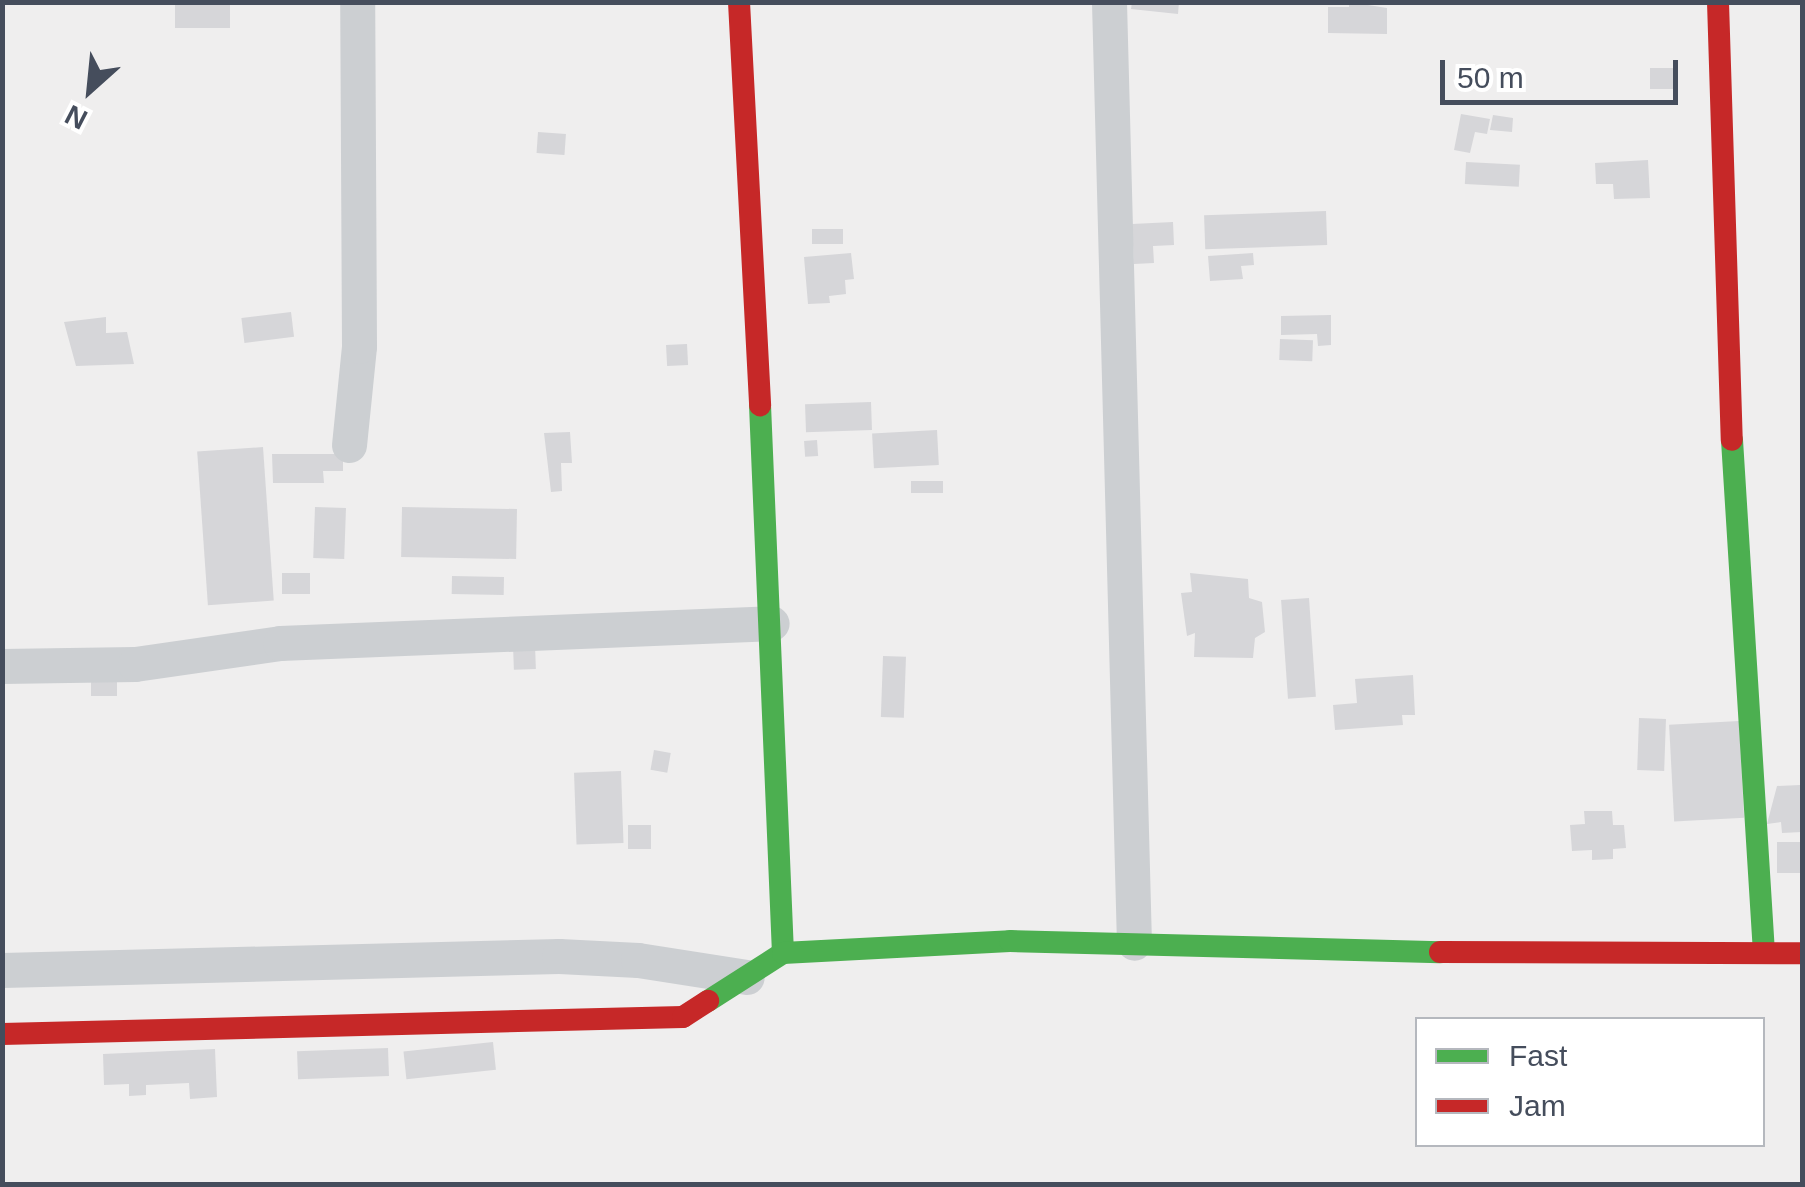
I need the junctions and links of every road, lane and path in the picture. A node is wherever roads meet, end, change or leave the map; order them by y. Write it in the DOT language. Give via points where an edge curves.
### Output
graph roads {
  1 [pos="357,2"];
  2 [pos="739,2"];
  3 [pos="1109,2"];
  4 [pos="1718,2"];
  5 [pos="349,445"];
  6 [pos="772,623"];
  7 [pos="2,666"];
  8 [pos="1134,943"];
  9 [pos="783,953"];
  10 [pos="1764,953"];
  11 [pos="1802,954"];
  12 [pos="2,970"];
  13 [pos="747,976"];
  14 [pos="2,1034"];
  1 -- 5 [label="street" via="359,346"];
  2 -- 6 [label="street"];
  3 -- 8 [label="street"];
  4 -- 10 [label="street" via="1732,455"];
  6 -- 7 [label="street" via="280,643 134,664"];
  6 -- 9 [label="street"];
  8 -- 9 [label="street" via="1010,941"];
  8 -- 10 [label="street"];
  9 -- 13 [label="street"];
  10 -- 11 [label="street"];
  12 -- 13 [label="street" via="559,956"];
  13 -- 14 [label="street" via="683,1018"];
}
